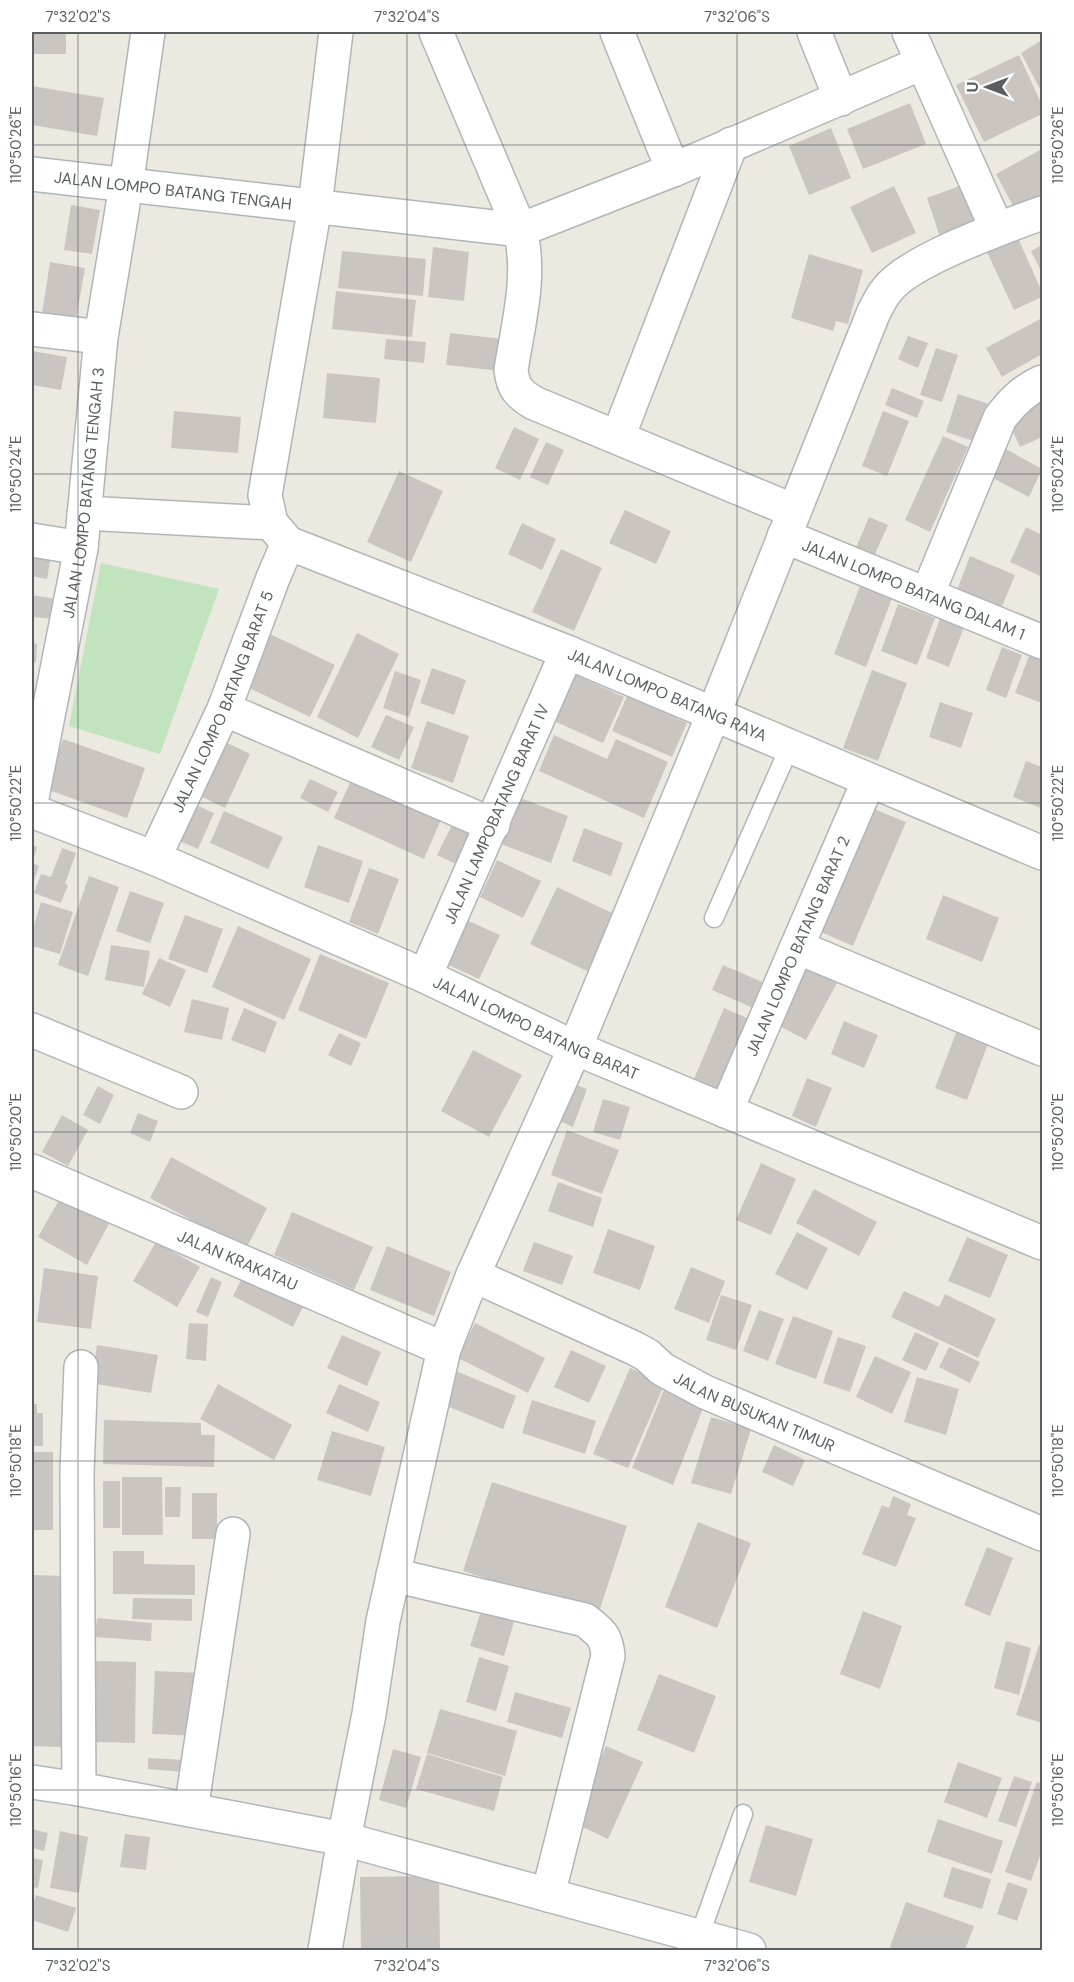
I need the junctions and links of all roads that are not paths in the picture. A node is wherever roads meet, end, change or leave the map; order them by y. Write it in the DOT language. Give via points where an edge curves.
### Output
graph roads {
  1 [pos="147,32"];
  2 [pos="336,32"];
  3 [pos="436,32"];
  4 [pos="617,32"];
  5 [pos="814,32"];
  6 [pos="909,32"];
  7 [pos="922,63"];
  8 [pos="841,99"];
  9 [pos="731,144"];
  10 [pos="674,170"];
  11 [pos="32,174"];
  12 [pos="126,186"];
  13 [pos="315,206"];
  14 [pos="1042,213"];
  15 [pos="997,229"];
  16 [pos="520,230"];
  17 [pos="32,329"];
  18 [pos="101,337"];
  19 [pos="1042,382"];
  20 [pos="618,437"];
  21 [pos="84,513"];
  22 [pos="789,524"];
  23 [pos="279,533"];
  24 [pos="32,540"];
  25 [pos="81,548"];
  26 [pos="927,595"];
  27 [pos="1042,642"];
  28 [pos="567,652"];
  29 [pos="224,709"];
  30 [pos="714,713"];
  31 [pos="790,746"];
  32 [pos="869,780"];
  33 [pos="32,797"];
  34 [pos="32,811"];
  35 [pos="493,825"];
  36 [pos="1042,854"];
  37 [pos="154,858"];
  38 [pos="714,918"];
  39 [pos="797,947"];
  40 [pos="425,976"];
  41 [pos="32,1030"];
  42 [pos="575,1048"];
  43 [pos="1042,1049"];
  44 [pos="181,1092"];
  45 [pos="726,1111"];
  46 [pos="32,1171"];
  47 [pos="1042,1243"];
  48 [pos="473,1275"];
  49 [pos="444,1349"];
  50 [pos="81,1366"];
  51 [pos="232,1534"];
  52 [pos="1042,1534"];
  53 [pos="393,1575"];
  54 [pos="32,1782"];
  55 [pos="80,1789"];
  56 [pos="191,1810"];
  57 [pos="743,1814"];
  58 [pos="344,1839"];
  59 [pos="548,1895"];
  60 [pos="699,1937"];
  61 [pos="325,1950"];
  62 [pos="749,1950"];
  1 -- 12 [label="street, JALAN LOMPO BATANG TENGAH 3"];
  2 -- 13 [label="street"];
  3 -- 16 [label="street"];
  4 -- 10 [label="street"];
  5 -- 8 [label="street"];
  6 -- 7 [label="street"];
  7 -- 8 [label="street"];
  7 -- 15 [label="street"];
  8 -- 9 [label="street"];
  9 -- 10 [label="street"];
  9 -- 20 [label="street"];
  10 -- 16 [label="street"];
  11 -- 12 [label="street, JALAN LOMPO BATANG TENGAH"];
  12 -- 13 [label="street, JALAN LOMPO BATANG TENGAH"];
  12 -- 18 [label="street, JALAN LOMPO BATANG TENGAH 3"];
  13 -- 16 [label="street, JALAN LOMPO BATANG TENGAH"];
  13 -- 23 [label="street" via="265,495"];
  14 -- 15 [label="street"];
  15 -- 22 [label="street" via="905,272 887,289 873,314"];
  16 -- 20 [label="street, JALAN LOMPO BATANG DALAM 1" via="526,267 513,384 520,395 534,403"];
  17 -- 18 [label="street"];
  18 -- 21 [label="street, JALAN LOMPO BATANG TENGAH 3"];
  19 -- 26 [label="street" via="1015,399 1000,418"];
  20 -- 22 [label="street, JALAN LOMPO BATANG DALAM 1"];
  21 -- 23 [label="street, JALAN LOMPO BATANG RAYA"];
  21 -- 25 [label="street, JALAN LOMPO BATANG TENGAH 3"];
  22 -- 26 [label="street, JALAN LOMPO BATANG DALAM 1"];
  22 -- 30 [label="street"];
  23 -- 28 [label="street, JALAN LOMPO BATANG RAYA"];
  23 -- 29 [label="street, JALAN LOMPO BATANG BARAT 5" via="273,578"];
  24 -- 25 [label="street"];
  25 -- 33 [label="street, JALAN LOMPO BATANG TENGAH 3"];
  26 -- 27 [label="street, JALAN LOMPO BATANG DALAM 1"];
  28 -- 30 [label="street, JALAN LOMPO BATANG RAYA"];
  28 -- 35 [label="street, JALAN LAMPOBATANG BARAT IV"];
  29 -- 35 [label="street"];
  29 -- 37 [label="street, JALAN LOMPO BATANG BARAT 5"];
  30 -- 31 [label="street, JALAN LOMPO BATANG RAYA"];
  30 -- 42 [label="street"];
  31 -- 32 [label="street, JALAN LOMPO BATANG RAYA"];
  31 -- 38 [label="lane"];
  32 -- 36 [label="street, JALAN LOMPO BATANG RAYA"];
  32 -- 39 [label="street, JALAN LOMPO BATANG BARAT 2"];
  34 -- 37 [label="street, JALAN LOMPO BATANG BARAT"];
  35 -- 40 [label="street, JALAN LAMPOBATANG BARAT IV"];
  37 -- 40 [label="street, JALAN LOMPO BATANG BARAT"];
  39 -- 43 [label="street"];
  39 -- 45 [label="street, JALAN LOMPO BATANG BARAT 2"];
  40 -- 42 [label="street, JALAN LOMPO BATANG BARAT"];
  41 -- 44 [label="street"];
  42 -- 45 [label="street, JALAN LOMPO BATANG BARAT"];
  42 -- 48 [label="street"];
  45 -- 47 [label="street, JALAN LOMPO BATANG BARAT"];
  46 -- 49 [label="street, JALAN KRAKATAU"];
  48 -- 49 [label="street"];
  48 -- 52 [label="street, JALAN BUSUKAN TIMUR" via="634,1348 662,1369 705,1392"];
  49 -- 53 [label="street"];
  50 -- 55 [label="street" via="77,1472"];
  51 -- 56 [label="street"];
  53 -- 58 [label="street"];
  53 -- 59 [label="street" via="585,1620 606,1641 608,1656"];
  54 -- 55 [label="street"];
  55 -- 56 [label="street"];
  56 -- 58 [label="street"];
  57 -- 60 [label="lane"];
  58 -- 59 [label="street"];
  58 -- 61 [label="street"];
  59 -- 60 [label="street"];
  60 -- 62 [label="street"];
}
